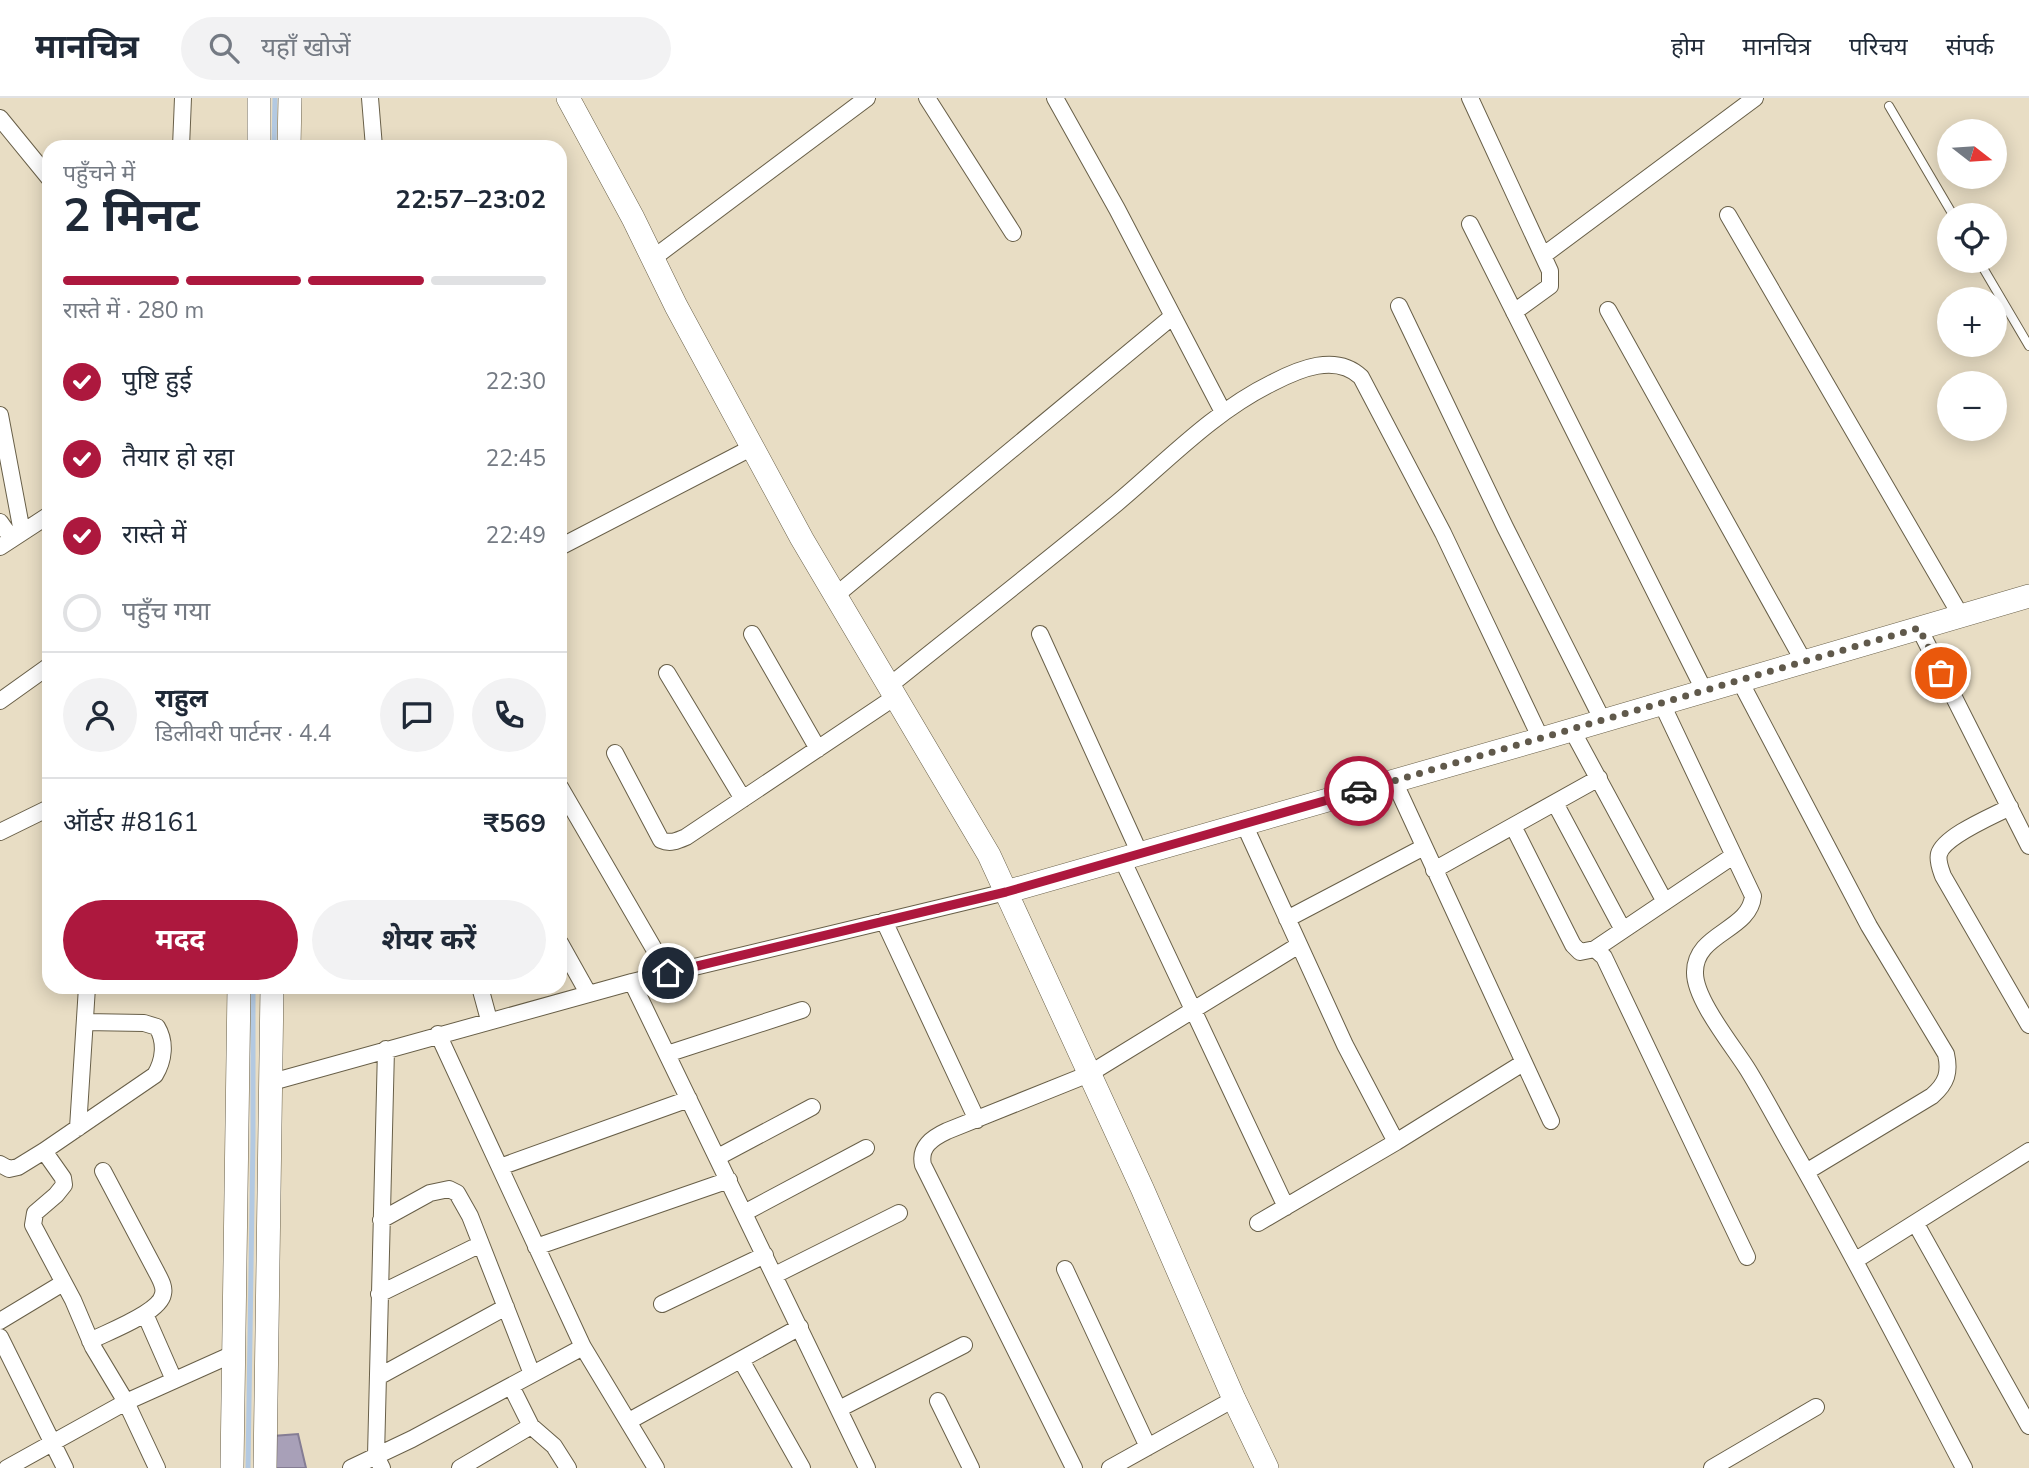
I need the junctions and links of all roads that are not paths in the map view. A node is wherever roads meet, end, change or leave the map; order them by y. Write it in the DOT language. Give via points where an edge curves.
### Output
graph roads {
  1 [pos="259,98"];
  2 [pos="290,98"];
  3 [pos="370,98"];
  4 [pos="568,98"];
  5 [pos="867,98"];
  6 [pos="927,98"];
  7 [pos="1055,98"];
  8 [pos="1470,98"];
  9 [pos="1755,98"];
  10 [pos="181,100"];
  11 [pos="1889,106"];
  12 [pos="1,121"];
  13 [pos="181,140"];
  14 [pos="259,140"];
  15 [pos="289,140"];
  16 [pos="373,140"];
  17 [pos="42,170"];
  18 [pos="1946,203"];
  19 [pos="1728,215"];
  20 [pos="1470,224"];
  21 [pos="1013,233"];
  22 [pos="1544,255"];
  23 [pos="652,259"];
  24 [pos="1986,273"];
  25 [pos="1399,306"];
  26 [pos="1608,310"];
  27 [pos="1514,312"];
  28 [pos="1173,316"];
  29 [pos="2029,346"];
  30 [pos="1223,412"];
  31 [pos="0,415"];
  32 [pos="753,447"];
  33 [pos="42,519"];
  34 [pos="0,522"];
  35 [pos="11,539"];
  36 [pos="567,543"];
  37 [pos="835,596"];
  38 [pos="2029,596"];
  39 [pos="1961,616"];
  40 [pos="1919,628"];
  41 [pos="752,634"];
  42 [pos="1041,634"];
  43 [pos="1804,662"];
  44 [pos="42,671"];
  45 [pos="667,673"];
  46 [pos="1740,681"];
  47 [pos="892,692"];
  48 [pos="1705,692"];
  49 [pos="0,701"];
  50 [pos="1662,704"];
  51 [pos="1603,721"];
  52 [pos="1572,730"];
  53 [pos="1541,739"];
  54 [pos="818,749"];
  55 [pos="615,754"];
  56 [pos="1599,778"];
  57 [pos="1394,781"];
  58 [pos="567,799"];
  59 [pos="743,799"];
  60 [pos="1555,803"];
  61 [pos="2010,807"];
  62 [pos="42,811"];
  63 [pos="1244,824"];
  64 [pos="1513,826"];
  65 [pos="0,832"];
  66 [pos="2029,846"];
  67 [pos="1424,847"];
  68 [pos="1131,856"];
  69 [pos="1733,856"];
  70 [pos="1434,870"];
  71 [pos="1006,892"];
  72 [pos="1665,902"];
  73 [pos="1287,919"];
  74 [pos="884,921"];
  75 [pos="1623,930"];
  76 [pos="1299,945"];
  77 [pos="1595,949"];
  78 [pos="567,955"];
  79 [pos="668,973"];
  80 [pos="632,982"];
  81 [pos="589,993"];
  82 [pos="87,994"];
  83 [pos="239,994"];
  84 [pos="272,994"];
  85 [pos="482,994"];
  86 [pos="802,1010"];
  87 [pos="1194,1011"];
  88 [pos="489,1020"];
  89 [pos="85,1022"];
  90 [pos="2029,1025"];
  91 [pos="438,1034"];
  92 [pos="386,1049"];
  93 [pos="667,1054"];
  94 [pos="1523,1063"];
  95 [pos="1089,1074"];
  96 [pos="272,1082"];
  97 [pos="689,1099"];
  98 [pos="812,1107"];
  99 [pos="977,1120"];
  100 [pos="1550,1121"];
  101 [pos="78,1128"];
  102 [pos="1396,1142"];
  103 [pos="866,1148"];
  104 [pos="44,1151"];
  105 [pos="2029,1151"];
  106 [pos="718,1157"];
  107 [pos="0,1164"];
  108 [pos="500,1167"];
  109 [pos="103,1171"];
  110 [pos="1805,1172"];
  111 [pos="729,1180"];
  112 [pos="1286,1206"];
  113 [pos="744,1213"];
  114 [pos="899,1213"];
  115 [pos="380,1220"];
  116 [pos="1258,1223"];
  117 [pos="1916,1224"];
  118 [pos="481,1244"];
  119 [pos="536,1247"];
  120 [pos="765,1255"];
  121 [pos="1747,1257"];
  122 [pos="1856,1260"];
  123 [pos="1065,1269"];
  124 [pos="775,1275"];
  125 [pos="64,1283"];
  126 [pos="379,1294"];
  127 [pos="662,1304"];
  128 [pos="506,1307"];
  129 [pos="145,1314"];
  130 [pos="0,1321"];
  131 [pos="800,1327"];
  132 [pos="0,1337"];
  133 [pos="90,1341"];
  134 [pos="964,1345"];
  135 [pos="583,1347"];
  136 [pos="233,1354"];
  137 [pos="741,1360"];
  138 [pos="532,1374"];
  139 [pos="377,1377"];
  140 [pos="174,1380"];
  141 [pos="511,1386"];
  142 [pos="1234,1399"];
  143 [pos="938,1401"];
  144 [pos="126,1402"];
  145 [pos="1816,1407"];
  146 [pos="839,1409"];
  147 [pos="629,1421"];
  148 [pos="531,1426"];
  149 [pos="2029,1426"];
  150 [pos="53,1442"];
  151 [pos="1148,1447"];
  152 [pos="379,1462"];
  153 [pos="480,1463"];
  154 [pos="7,1468"];
  155 [pos="65,1468"];
  156 [pos="157,1468"];
  157 [pos="232,1468"];
  158 [pos="265,1468"];
  159 [pos="351,1468"];
  160 [pos="460,1468"];
  161 [pos="568,1468"];
  162 [pos="656,1468"];
  163 [pos="802,1468"];
  164 [pos="867,1468"];
  165 [pos="971,1468"];
  166 [pos="1074,1468"];
  167 [pos="1110,1468"];
  168 [pos="1267,1468"];
  169 [pos="1712,1468"];
  170 [pos="1964,1468"];
  1 -- 14 [label="street"];
  2 -- 15 [label="street"];
  3 -- 16 [label="street"];
  4 -- 23 [label="street"];
  5 -- 23 [label="street"];
  6 -- 21 [label="street"];
  7 -- 28 [label="street"];
  8 -- 22 [label="street"];
  9 -- 22 [label="street"];
  10 -- 13 [label="street"];
  11 -- 18 [label="lane"];
  12 -- 17 [label="street"];
  19 -- 39 [label="street"];
  20 -- 27 [label="street"];
  22 -- 27 [label="street" via="1550,286"];
  23 -- 32 [label="street"];
  24 -- 29 [label="lane"];
  25 -- 51 [label="street"];
  26 -- 43 [label="street"];
  27 -- 48 [label="street"];
  28 -- 30 [label="street"];
  28 -- 37 [label="street"];
  30 -- 47 [label="street"];
  30 -- 53 [label="street" via="1273,382 1324,364 1341,364 1361,377 1443,533"];
  31 -- 35 [label="street"];
  32 -- 36 [label="street"];
  32 -- 37 [label="street"];
  33 -- 35 [label="street"];
  34 -- 35 [label="street"];
  37 -- 47 [label="street"];
  38 -- 39 [label="street"];
  39 -- 40 [label="street"];
  40 -- 43 [label="street"];
  40 -- 61 [label="street"];
  41 -- 54 [label="street"];
  42 -- 68 [label="street"];
  43 -- 46 [label="street"];
  44 -- 49 [label="street"];
  45 -- 59 [label="street"];
  46 -- 48 [label="street"];
  46 -- 110 [label="street" via="1869,926 1949,1066 1943,1086 1933,1096"];
  47 -- 54 [label="street"];
  47 -- 71 [label="street" via="972,824"];
  48 -- 50 [label="street"];
  50 -- 51 [label="street"];
  50 -- 69 [label="street"];
  51 -- 52 [label="street"];
  52 -- 53 [label="street"];
  52 -- 56 [label="street"];
  53 -- 57 [label="street"];
  54 -- 59 [label="street"];
  55 -- 59 [label="street" via="661,840 686,838"];
  56 -- 60 [label="street"];
  56 -- 72 [label="street"];
  57 -- 63 [label="street"];
  57 -- 67 [label="street"];
  58 -- 79 [label="street"];
  60 -- 64 [label="street"];
  60 -- 75 [label="street"];
  61 -- 66 [label="street"];
  61 -- 90 [label="street" via="1947,842 1939,853 1939,864"];
  62 -- 65 [label="street"];
  63 -- 68 [label="street"];
  63 -- 73 [label="street"];
  64 -- 70 [label="street"];
  64 -- 77 [label="street" via="1573,945 1580,952"];
  67 -- 70 [label="street"];
  67 -- 73 [label="street"];
  68 -- 71 [label="street"];
  68 -- 87 [label="street"];
  69 -- 72 [label="street"];
  69 -- 110 [label="street" via="1753,896 1752,903 1696,958 1695,980"];
  70 -- 94 [label="street"];
  71 -- 74 [label="street"];
  71 -- 95 [label="street"];
  72 -- 75 [label="street"];
  73 -- 76 [label="street"];
  74 -- 79 [label="street"];
  74 -- 99 [label="street"];
  75 -- 77 [label="street"];
  76 -- 87 [label="street"];
  76 -- 102 [label="street"];
  77 -- 121 [label="street" via="1604,957"];
  78 -- 81 [label="street"];
  79 -- 80 [label="street"];
  80 -- 81 [label="street"];
  80 -- 93 [label="street"];
  81 -- 88 [label="street"];
  82 -- 89 [label="street"];
  83 -- 136 [label="street"];
  84 -- 96 [label="street"];
  85 -- 88 [label="street"];
  86 -- 93 [label="street"];
  87 -- 95 [label="street"];
  87 -- 112 [label="street"];
  88 -- 91 [label="street"];
  89 -- 101 [label="street"];
  89 -- 101 [label="street" via="156,1027 163,1050 155,1075"];
  91 -- 92 [label="street"];
  91 -- 108 [label="street"];
  92 -- 96 [label="street"];
  92 -- 115 [label="street"];
  93 -- 97 [label="street"];
  94 -- 100 [label="street"];
  94 -- 102 [label="street"];
  95 -- 99 [label="street"];
  95 -- 142 [label="street"];
  96 -- 158 [label="street"];
  97 -- 106 [label="street"];
  97 -- 108 [label="street"];
  98 -- 106 [label="street"];
  99 -- 166 [label="street" via="929,1142 921,1156 923,1164"];
  101 -- 104 [label="street"];
  102 -- 112 [label="street"];
  103 -- 113 [label="street"];
  104 -- 107 [label="street" via="18,1167"];
  104 -- 125 [label="street" via="64,1185 35,1213 33,1226"];
  105 -- 117 [label="street"];
  106 -- 111 [label="street"];
  108 -- 119 [label="street"];
  109 -- 129 [label="street" via="163,1285 163,1295"];
  110 -- 122 [label="street"];
  111 -- 113 [label="street"];
  111 -- 119 [label="street"];
  112 -- 116 [label="street"];
  113 -- 120 [label="street"];
  114 -- 124 [label="street"];
  115 -- 118 [label="street" via="430,1193 449,1189 464,1205"];
  115 -- 126 [label="street"];
  117 -- 122 [label="street"];
  117 -- 149 [label="street"];
  118 -- 126 [label="street"];
  118 -- 128 [label="street"];
  119 -- 135 [label="street"];
  120 -- 124 [label="street"];
  120 -- 127 [label="street"];
  122 -- 170 [label="street"];
  123 -- 151 [label="street"];
  124 -- 131 [label="street"];
  125 -- 130 [label="street"];
  125 -- 133 [label="street"];
  126 -- 139 [label="street"];
  128 -- 138 [label="street"];
  128 -- 139 [label="street"];
  129 -- 133 [label="street"];
  129 -- 140 [label="street"];
  131 -- 137 [label="street"];
  131 -- 146 [label="street"];
  132 -- 150 [label="street"];
  133 -- 144 [label="street"];
  134 -- 146 [label="street"];
  135 -- 138 [label="street"];
  135 -- 147 [label="street"];
  136 -- 140 [label="street"];
  136 -- 157 [label="street"];
  137 -- 147 [label="street"];
  137 -- 163 [label="street"];
  138 -- 141 [label="street"];
  139 -- 152 [label="street"];
  140 -- 144 [label="street"];
  141 -- 148 [label="street"];
  141 -- 152 [label="street"];
  142 -- 151 [label="street"];
  142 -- 168 [label="street"];
  143 -- 165 [label="street"];
  144 -- 150 [label="street"];
  144 -- 156 [label="street"];
  145 -- 169 [label="street"];
  146 -- 164 [label="street"];
  147 -- 162 [label="street"];
  148 -- 153 [label="street"];
  148 -- 161 [label="street" via="554,1446"];
  150 -- 154 [label="street"];
  150 -- 155 [label="street"];
  151 -- 167 [label="street"];
  152 -- 159 [label="street"];
  153 -- 160 [label="street"];
}
